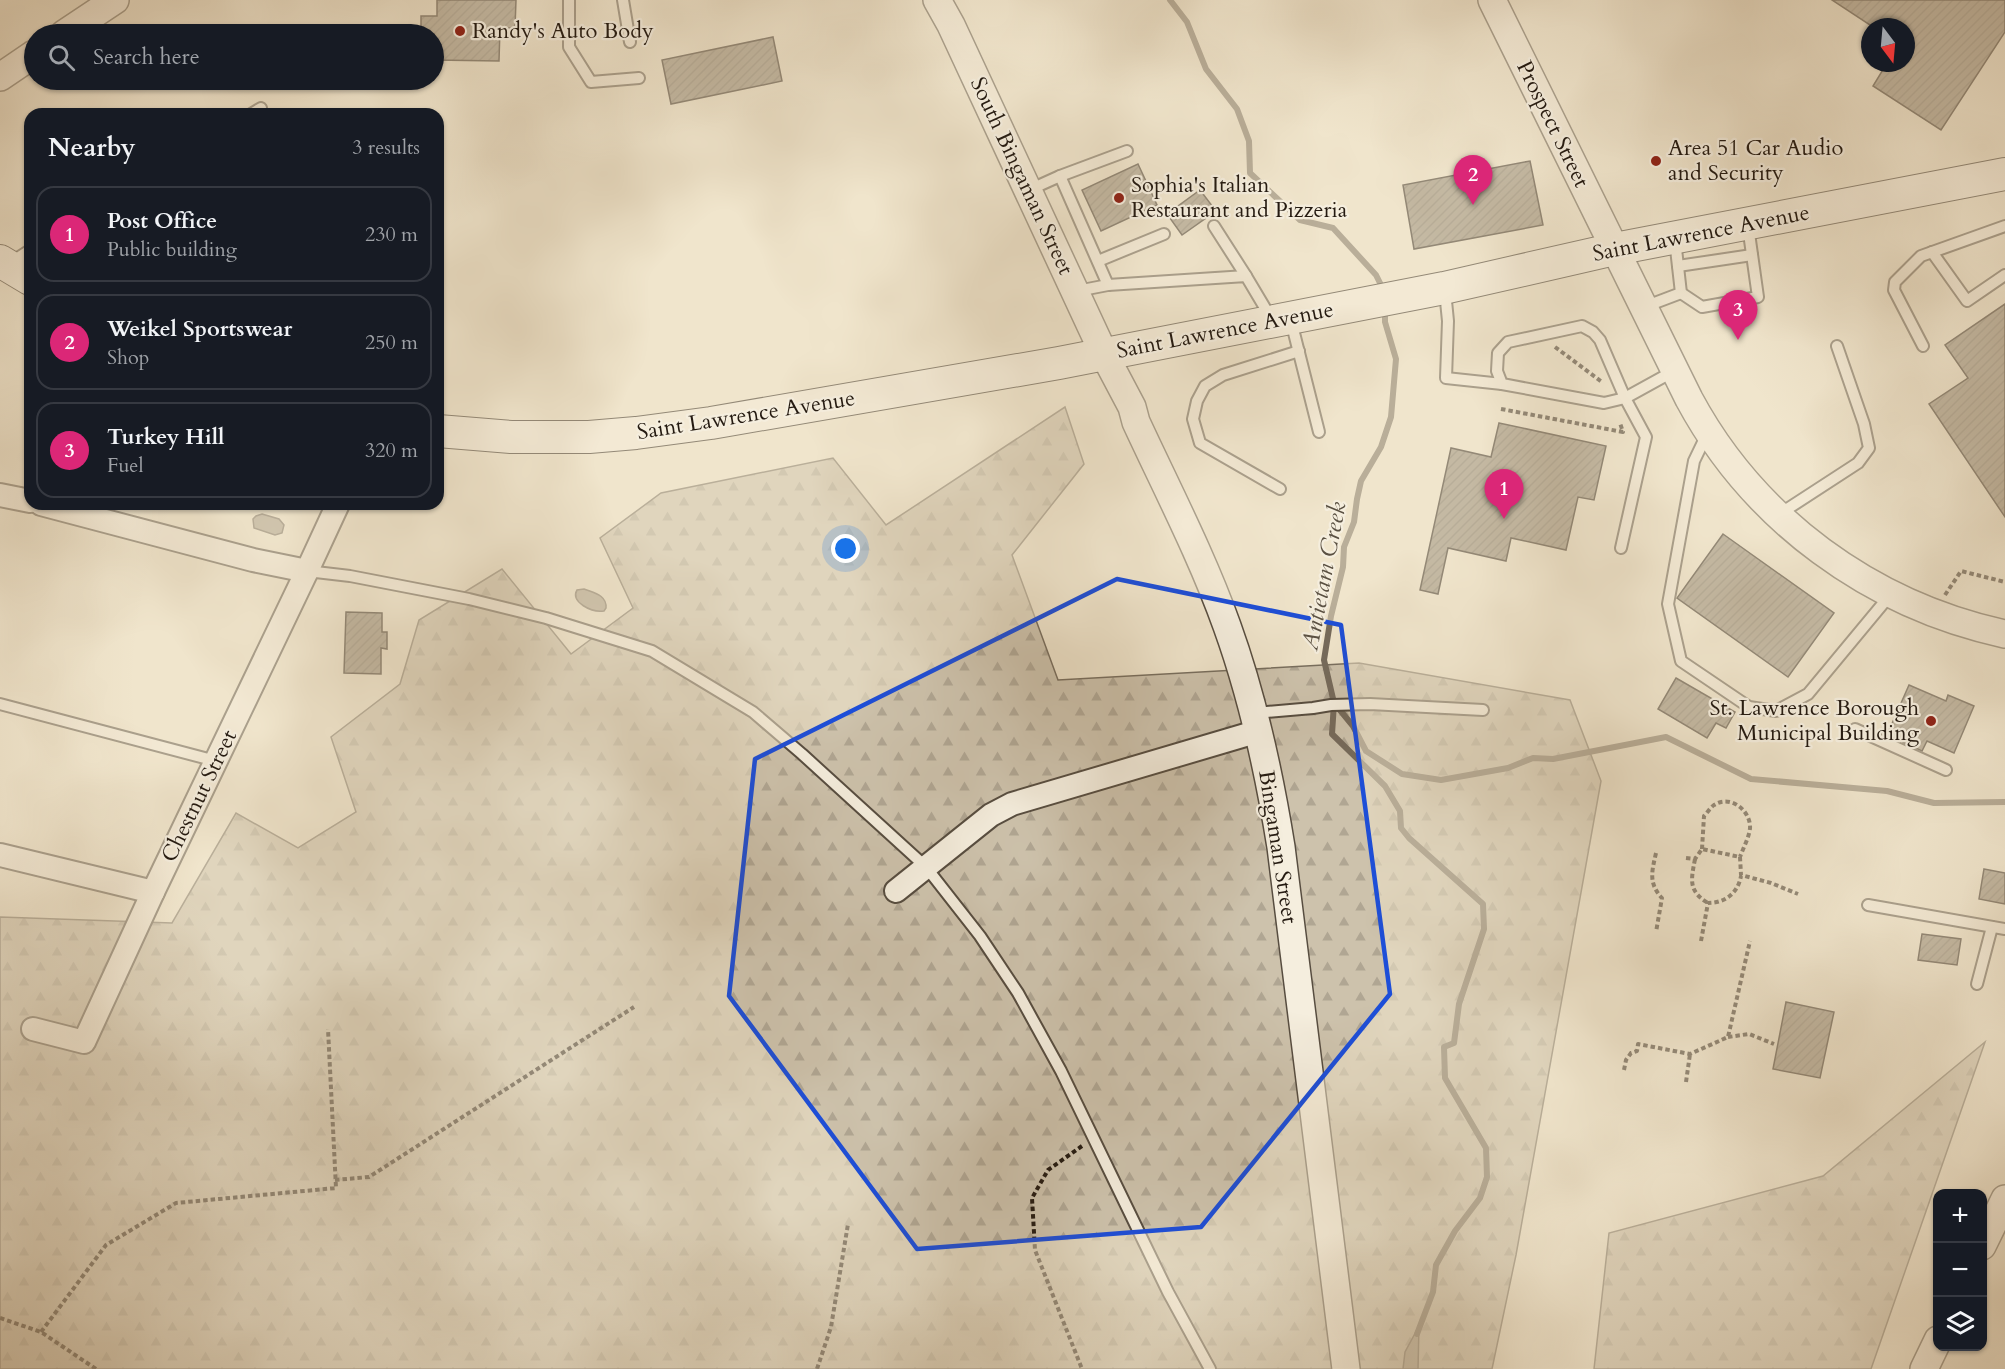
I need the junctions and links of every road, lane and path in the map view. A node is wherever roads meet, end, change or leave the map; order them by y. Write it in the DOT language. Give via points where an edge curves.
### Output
graph roads {
  1 [pos="115,0"];
  2 [pos="568,0"];
  3 [pos="623,0"];
  4 [pos="937,0"];
  5 [pos="1492,0"];
  6 [pos="79,24"];
  7 [pos="630,42"];
  8 [pos="24,61"];
  9 [pos="0,77"];
  10 [pos="639,78"];
  11 [pos="1127,151"];
  12 [pos="2005,174"];
  13 [pos="1060,176"];
  14 [pos="1029,190"];
  15 [pos="1748,223"];
  16 [pos="1214,226"];
  17 [pos="2005,226"];
  18 [pos="1164,234"];
  19 [pos="1615,249"];
  20 [pos="1676,252"];
  21 [pos="1932,252"];
  22 [pos="1752,255"];
  23 [pos="1098,261"];
  24 [pos="2005,275"];
  25 [pos="1246,276"];
  26 [pos="1108,285"];
  27 [pos="1077,291"];
  28 [pos="1429,291"];
  29 [pos="1681,293"];
  30 [pos="1643,307"];
  31 [pos="1282,319"];
  32 [pos="1837,346"];
  33 [pos="1923,346"];
  34 [pos="1299,351"];
  35 [pos="1104,354"];
  36 [pos="1675,370"];
  37 [pos="1502,384"];
  38 [pos="1625,398"];
  39 [pos="444,430"];
  40 [pos="1319,432"];
  41 [pos="1708,433"];
  42 [pos="1280,489"];
  43 [pos="0,495"];
  44 [pos="24,500"];
  45 [pos="63,510"];
  46 [pos="335,510"];
  47 [pos="1777,515"];
  48 [pos="1621,548"];
  49 [pos="307,572"];
  50 [pos="2005,582"];
  51 [pos="1892,594"];
  52 [pos="1933,612"];
  53 [pos="2005,634"];
  54 [pos="0,704"];
  55 [pos="1483,710"];
  56 [pos="1257,722"];
  57 [pos="1855,729"];
  58 [pos="216,761"];
  59 [pos="1946,770"];
  60 [pos="1702,849"];
  61 [pos="1656,852"];
  62 [pos="0,855"];
  63 [pos="1740,857"];
  64 [pos="1686,858"];
  65 [pos="1695,860"];
  66 [pos="926,867"];
  67 [pos="1742,875"];
  68 [pos="896,891"];
  69 [pos="153,892"];
  70 [pos="1798,894"];
  71 [pos="1708,903"];
  72 [pos="1868,905"];
  73 [pos="1992,927"];
  74 [pos="2005,929"];
  75 [pos="1656,932"];
  76 [pos="1701,941"];
  77 [pos="1750,941"];
  78 [pos="1977,984"];
  79 [pos="634,1008"];
  80 [pos="33,1029"];
  81 [pos="328,1029"];
  82 [pos="1728,1037"];
  83 [pos="1774,1044"];
  84 [pos="1690,1054"];
  85 [pos="1624,1070"];
  86 [pos="1686,1082"];
  87 [pos="1093,1138"];
  88 [pos="335,1180"];
  89 [pos="2004,1206"];
  90 [pos="848,1224"];
  91 [pos="1985,1243"];
  92 [pos="0,1318"];
  93 [pos="41,1332"];
  94 [pos="1933,1350"];
  95 [pos="96,1369"];
  96 [pos="817,1369"];
  97 [pos="1082,1369"];
  98 [pos="1210,1369"];
  99 [pos="1346,1369"];
  100 [pos="1924,1369"];
  1 -- 6 [label="street"];
  2 -- 10 [label="lane" via="569,47 591,82"];
  3 -- 7 [label="lane"];
  4 -- 14 [label="street, South Bingaman Street"];
  5 -- 19 [label="street, Prospect Street"];
  8 -- 9 [label="street"];
  11 -- 13 [label="lane"];
  12 -- 15 [label="main road, Saint Lawrence Avenue"];
  13 -- 14 [label="lane"];
  13 -- 23 [label="lane"];
  14 -- 27 [label="street, South Bingaman Street"];
  15 -- 20 [label="main road, Saint Lawrence Avenue"];
  15 -- 22 [label="lane"];
  16 -- 25 [label="lane"];
  17 -- 21 [label="lane"];
  18 -- 23 [label="lane"];
  19 -- 20 [label="main road, Saint Lawrence Avenue"];
  19 -- 28 [label="main road, Saint Lawrence Avenue"];
  19 -- 30 [label="street, Prospect Street"];
  20 -- 22 [label="lane"];
  20 -- 29 [label="lane"];
  21 -- 24 [label="lane" via="1967,301"];
  21 -- 33 [label="lane" via="1921,256 1895,282 1894,290"];
  22 -- 29 [label="lane" via="1758,297 1701,307"];
  23 -- 26 [label="lane"];
  25 -- 26 [label="lane"];
  25 -- 31 [label="lane"];
  26 -- 27 [label="lane"];
  27 -- 35 [label="street, South Bingaman Street"];
  28 -- 31 [label="main road, Saint Lawrence Avenue"];
  28 -- 37 [label="lane" via="1448,321 1446,378"];
  29 -- 30 [label="lane"];
  30 -- 36 [label="street, Prospect Street"];
  31 -- 34 [label="lane"];
  31 -- 35 [label="main road, Saint Lawrence Avenue"];
  32 -- 47 [label="lane" via="1869,448 1858,463"];
  34 -- 40 [label="lane"];
  34 -- 42 [label="lane" via="1222,375 1205,386 1193,419 1200,443"];
  35 -- 39 [label="main road, Saint Lawrence Avenue" via="647,432 552,438"];
  35 -- 56 [label="street, Bingaman Street" via="1204,568 1227,624"];
  36 -- 38 [label="lane"];
  36 -- 41 [label="street, Prospect Street"];
  37 -- 38 [label="lane" via="1604,404"];
  37 -- 38 [label="lane" via="1497,371 1498,353 1508,342 1582,326 1600,340"];
  38 -- 48 [label="lane" via="1646,437"];
  41 -- 47 [label="street, Prospect Street" via="1740,477"];
  41 -- 51 [label="lane" via="1694,461 1668,604 1681,661 1749,707 1776,711 1808,693"];
  43 -- 44 [label="street"];
  45 -- 49 [label="street"];
  46 -- 49 [label="street, Chestnut Street"];
  47 -- 51 [label="street, Prospect Street" via="1844,568"];
  49 -- 58 [label="street, Chestnut Street"];
  49 -- 66 [label="lane" via="350,576 469,599 652,651 753,712"];
  50 -- 52 [label="path" via="1960,571"];
  51 -- 52 [label="street, Prospect Street"];
  52 -- 53 [label="street, Prospect Street"];
  54 -- 58 [label="lane"];
  55 -- 56 [label="lane" via="1331,705"];
  56 -- 66 [label="street" via="1012,804 991,815"];
  56 -- 99 [label="street, Bingaman Street" via="1281,847"];
  57 -- 59 [label="lane"];
  58 -- 69 [label="street, Chestnut Street"];
  60 -- 63 [label="path"];
  60 -- 63 [label="path" via="1704,816 1715,805 1728,801 1747,814 1750,826"];
  60 -- 65 [label="path"];
  61 -- 75 [label="path" via="1651,875 1662,898"];
  62 -- 69 [label="street"];
  63 -- 67 [label="path"];
  64 -- 65 [label="path"];
  65 -- 71 [label="path" via="1691,882 1695,893"];
  66 -- 68 [label="street"];
  66 -- 87 [label="lane" via="1018,993"];
  67 -- 70 [label="path"];
  67 -- 71 [label="path" via="1731,896"];
  69 -- 80 [label="street, Chestnut Street" via="84,1042"];
  71 -- 76 [label="path"];
  72 -- 73 [label="lane"];
  73 -- 74 [label="lane"];
  73 -- 78 [label="lane"];
  77 -- 82 [label="path"];
  79 -- 88 [label="path" via="369,1178"];
  81 -- 88 [label="path"];
  82 -- 83 [label="path" via="1749,1034"];
  82 -- 84 [label="path"];
  84 -- 85 [label="path" via="1638,1044"];
  84 -- 86 [label="path"];
  87 -- 97 [label="path" via="1048,1170 1032,1198 1035,1250"];
  87 -- 98 [label="lane"];
  88 -- 93 [label="path" via="336,1188 176,1203 106,1245"];
  89 -- 91 [label="street"];
  90 -- 96 [label="path" via="831,1328"];
  92 -- 93 [label="path"];
  93 -- 95 [label="path"];
  94 -- 100 [label="street"];
}
